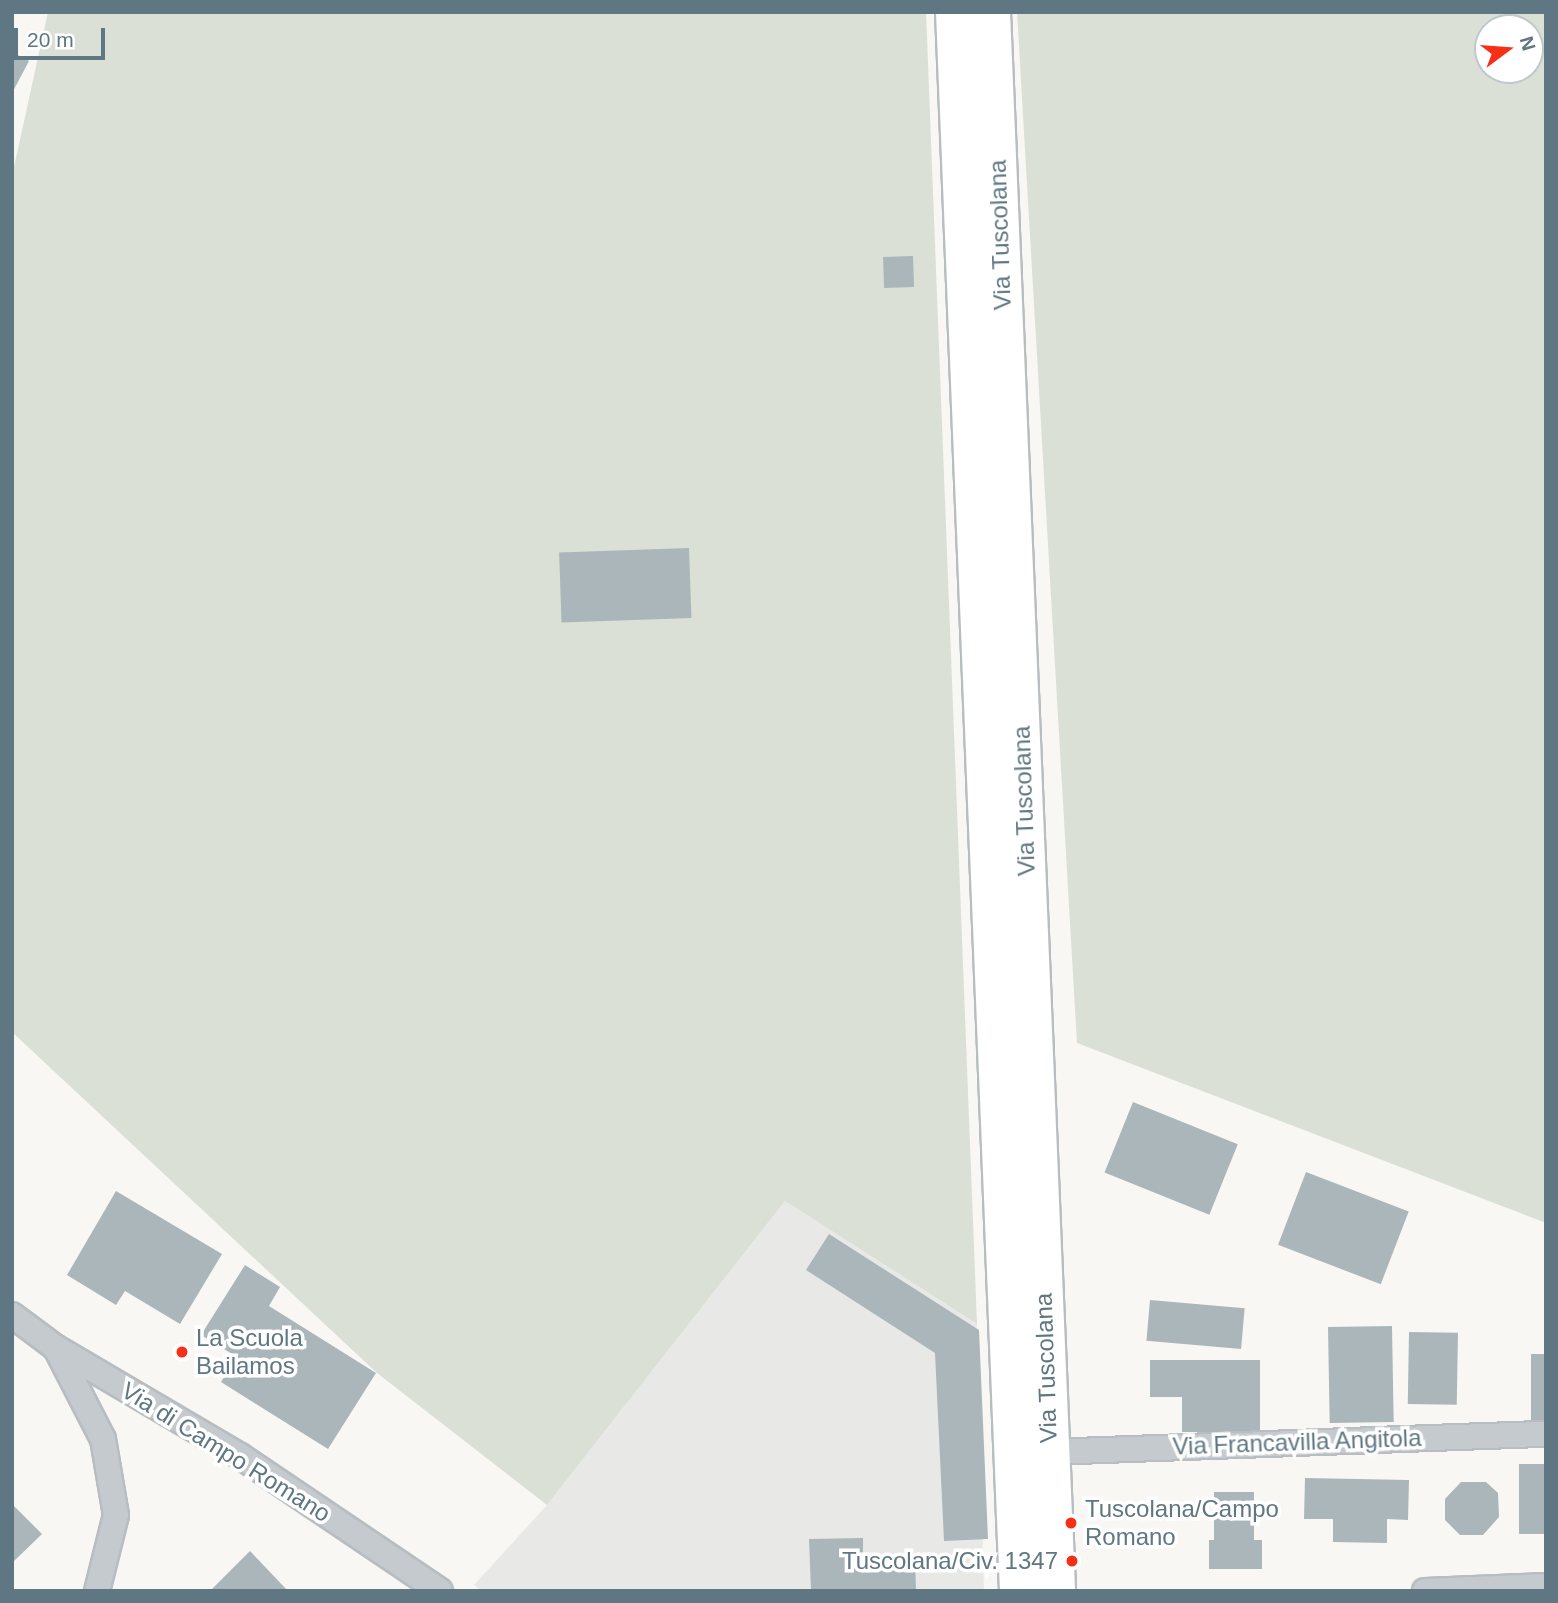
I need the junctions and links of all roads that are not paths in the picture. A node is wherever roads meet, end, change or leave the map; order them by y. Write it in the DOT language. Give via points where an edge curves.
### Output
graph roads {
  1 [pos="955,12"];
  2 [pos="991,12"];
  3 [pos="12,1315"];
  4 [pos="55,1348"];
  5 [pos="1546,1434"];
  6 [pos="1049,1452"];
  7 [pos="1546,1586"];
  8 [pos="97,1591"];
  9 [pos="440,1591"];
  10 [pos="1018,1591"];
  11 [pos="1056,1591"];
  12 [pos="1425,1591"];
  1 -- 10 [label="main road, Via Tuscolana"];
  2 -- 6 [label="main road, Via Tuscolana"];
  3 -- 4 [label="street, Via di Campo Romano"];
  4 -- 8 [label="street" via="103,1439 114,1502 116,1515"];
  4 -- 9 [label="street, Via di Campo Romano" via="240,1456"];
  5 -- 6 [label="street, Via Francavilla Angitola"];
  6 -- 11 [label="main road, Via Tuscolana"];
  7 -- 12 [label="street"];
}
